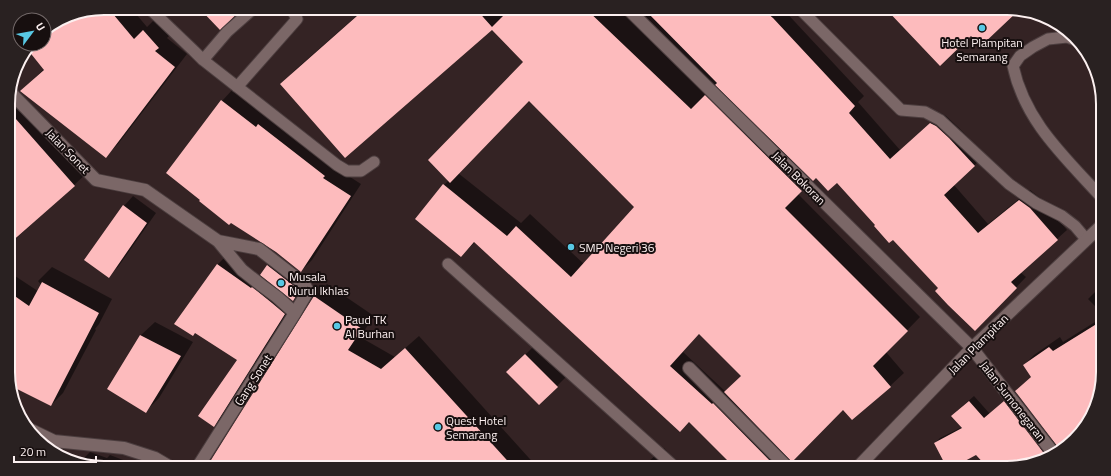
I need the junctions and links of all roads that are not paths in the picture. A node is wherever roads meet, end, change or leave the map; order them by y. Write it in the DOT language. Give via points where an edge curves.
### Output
graph roads {
  1 [pos="156,15"];
  2 [pos="246,15"];
  3 [pos="295,15"];
  4 [pos="633,15"];
  5 [pos="806,15"];
  6 [pos="1066,37"];
  7 [pos="203,60"];
  8 [pos="238,87"];
  9 [pos="15,97"];
  10 [pos="374,162"];
  11 [pos="1096,191"];
  12 [pos="1096,230"];
  13 [pos="1086,239"];
  14 [pos="218,241"];
  15 [pos="448,264"];
  16 [pos="308,291"];
  17 [pos="296,313"];
  18 [pos="972,348"];
  19 [pos="689,368"];
  20 [pos="41,435"];
  21 [pos="1050,449"];
  22 [pos="160,461"];
  23 [pos="201,461"];
  24 [pos="668,461"];
  25 [pos="781,461"];
  26 [pos="864,461"];
  1 -- 7 [label="lane"];
  2 -- 7 [label="lane" via="227,32"];
  3 -- 8 [label="lane" via="297,19"];
  4 -- 18 [label="street, Jalan Bokoran"];
  5 -- 13 [label="lane" via="901,110 925,112 940,120 1009,184 1036,203 1062,216"];
  6 -- 11 [label="lane" via="1048,39 1033,47 1020,56 1013,66 1020,92 1036,122"];
  7 -- 8 [label="lane"];
  8 -- 10 [label="lane" via="347,171 361,171"];
  9 -- 14 [label="street, Jalan Sonet" via="96,180 145,190"];
  12 -- 13 [label="street, Jalan Plampitan"];
  13 -- 18 [label="street, Jalan Plampitan"];
  14 -- 16 [label="street, Jalan Sonet" via="259,249 304,284"];
  14 -- 17 [label="street, Jalan Sonet" via="242,270"];
  15 -- 24 [label="lane"];
  16 -- 17 [label="street, Gang Sonet"];
  17 -- 23 [label="street, Gang Sonet"];
  18 -- 21 [label="street, Jalan Sumonegaran"];
  18 -- 26 [label="street, Jalan Plampitan"];
  19 -- 25 [label="street"];
  20 -- 22 [label="street" via="54,441 124,448"];
}
